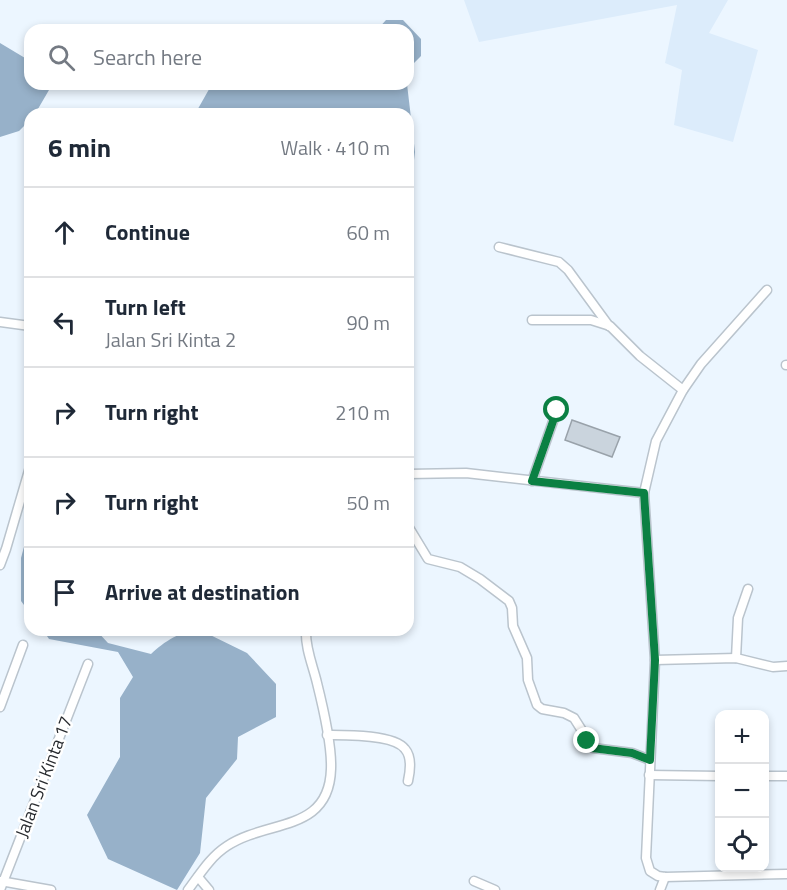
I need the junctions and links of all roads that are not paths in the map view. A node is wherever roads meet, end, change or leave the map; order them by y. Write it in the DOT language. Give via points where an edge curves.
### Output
graph roads {
  1 [pos="499,247"];
  2 [pos="767,290"];
  3 [pos="531,320"];
  4 [pos="0,322"];
  5 [pos="24,325"];
  6 [pos="610,326"];
  7 [pos="683,390"];
  8 [pos="557,410"];
  9 [pos="414,474"];
  10 [pos="532,481"];
  11 [pos="24,488"];
  12 [pos="644,493"];
  13 [pos="414,536"];
  14 [pos="0,565"];
  15 [pos="748,589"];
  16 [pos="307,636"];
  17 [pos="23,645"];
  18 [pos="736,658"];
  19 [pos="655,660"];
  20 [pos="88,664"];
  21 [pos="787,666"];
  22 [pos="0,707"];
  23 [pos="327,735"];
  24 [pos="650,760"];
  25 [pos="649,775"];
  26 [pos="715,776"];
  27 [pos="769,776"];
  28 [pos="787,776"];
  29 [pos="408,781"];
  30 [pos="787,874"];
  31 [pos="665,877"];
  32 [pos="198,878"];
  33 [pos="474,881"];
  34 [pos="1,884"];
  35 [pos="51,890"];
  36 [pos="188,890"];
  37 [pos="209,890"];
  38 [pos="495,890"];
  39 [pos="660,890"];
  1 -- 6 [label="street" via="559,262"];
  2 -- 7 [label="street"];
  3 -- 6 [label="street" via="591,320"];
  4 -- 5 [label="street"];
  6 -- 7 [label="street"];
  7 -- 12 [label="street" via="656,441"];
  8 -- 10 [label="street"];
  9 -- 10 [label="street" via="466,473"];
  10 -- 12 [label="street"];
  11 -- 14 [label="street"];
  12 -- 19 [label="street"];
  13 -- 24 [label="street" via="428,559 460,567 509,602 537,705 574,718 592,748 632,753"];
  15 -- 18 [label="street" via="738,618"];
  16 -- 23 [label="street"];
  17 -- 22 [label="street"];
  18 -- 19 [label="street"];
  18 -- 21 [label="street" via="773,667"];
  19 -- 24 [label="street"];
  20 -- 34 [label="street, Jalan Sri Kinta 17"];
  23 -- 29 [label="street" via="379,738 405,748"];
  23 -- 32 [label="street" via="331,768 328,786 313,813 228,844"];
  24 -- 25 [label="street"];
  25 -- 26 [label="street"];
  25 -- 31 [label="street" via="647,866 653,874"];
  27 -- 28 [label="street"];
  30 -- 31 [label="street"];
  31 -- 39 [label="street"];
  32 -- 36 [label="street"];
  32 -- 37 [label="street"];
  33 -- 38 [label="street"];
  34 -- 35 [label="street"];
}
